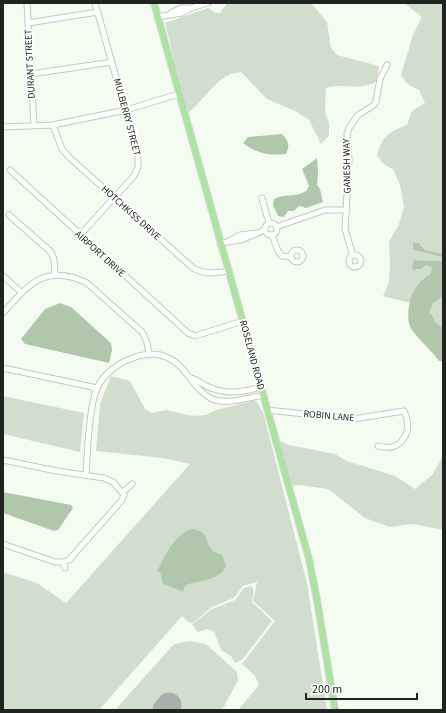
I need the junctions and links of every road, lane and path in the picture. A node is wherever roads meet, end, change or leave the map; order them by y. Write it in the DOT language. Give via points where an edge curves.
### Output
graph roads {
  1 [pos="27,3"];
  2 [pos="95,3"];
  3 [pos="154,3"];
  4 [pos="208,3"];
  5 [pos="98,12"];
  6 [pos="158,17"];
  7 [pos="28,23"];
  8 [pos="112,62"];
  9 [pos="387,65"];
  10 [pos="31,74"];
  11 [pos="179,94"];
  12 [pos="126,110"];
  13 [pos="34,125"];
  14 [pos="53,125"];
  15 [pos="3,128"];
  16 [pos="10,170"];
  17 [pos="114,198"];
  18 [pos="262,198"];
  19 [pos="347,210"];
  20 [pos="9,215"];
  21 [pos="269,223"];
  22 [pos="276,227"];
  23 [pos="265,230"];
  24 [pos="80,235"];
  25 [pos="272,235"];
  26 [pos="220,243"];
  27 [pos="353,256"];
  28 [pos="292,257"];
  29 [pos="228,271"];
  30 [pos="56,275"];
  31 [pos="3,276"];
  32 [pos="21,292"];
  33 [pos="3,313"];
  34 [pos="243,321"];
  35 [pos="149,355"];
  36 [pos="3,368"];
  37 [pos="191,378"];
  38 [pos="260,387"];
  39 [pos="97,388"];
  40 [pos="240,392"];
  41 [pos="263,395"];
  42 [pos="241,399"];
  43 [pos="267,410"];
  44 [pos="378,446"];
  45 [pos="3,460"];
  46 [pos="86,475"];
  47 [pos="132,484"];
  48 [pos="123,492"];
  49 [pos="3,544"];
  50 [pos="63,562"];
  51 [pos="65,568"];
  52 [pos="334,710"];
  1 -- 7 [label="street, DURANT STREET"];
  2 -- 5 [label="street, MULBERRY STREET"];
  3 -- 6 [label="main road, ROSELAND ROAD"];
  4 -- 6 [label="street" via="181,8"];
  5 -- 7 [label="street"];
  5 -- 8 [label="street, MULBERRY STREET"];
  6 -- 11 [label="main road, ROSELAND ROAD"];
  7 -- 10 [label="street, DURANT STREET"];
  8 -- 10 [label="street"];
  8 -- 12 [label="street, MULBERRY STREET"];
  9 -- 19 [label="street, GANESH WAY" via="380,79 374,105 358,115 347,134"];
  10 -- 13 [label="street, DURANT STREET"];
  11 -- 12 [label="street"];
  11 -- 26 [label="main road, ROSELAND ROAD"];
  12 -- 14 [label="street"];
  12 -- 17 [label="street, MULBERRY STREET" via="138,156 138,167 134,176"];
  13 -- 14 [label="street"];
  13 -- 15 [label="street"];
  14 -- 17 [label="street, HOTCHKISS DRIVE" via="62,149"];
  16 -- 24 [label="street, AIRPORT DRIVE"];
  17 -- 24 [label="street, MULBERRY STREET"];
  17 -- 29 [label="street, HOTCHKISS DRIVE" via="193,268 202,273 212,274"];
  18 -- 21 [label="street"];
  19 -- 22 [label="street" via="326,210"];
  19 -- 27 [label="street, GANESH WAY" via="346,229"];
  20 -- 30 [label="street" via="51,252"];
  21 -- 22 [label="street"];
  21 -- 23 [label="street"];
  22 -- 25 [label="street" via="276,232"];
  23 -- 25 [label="street"];
  23 -- 26 [label="street"];
  24 -- 34 [label="street, AIRPORT DRIVE" via="192,335"];
  25 -- 28 [label="street" via="282,256"];
  26 -- 29 [label="main road, ROSELAND ROAD"];
  29 -- 34 [label="main road, ROSELAND ROAD"];
  30 -- 32 [label="street" via="35,280"];
  30 -- 35 [label="street" via="76,278 87,284 142,332"];
  31 -- 32 [label="street"];
  32 -- 33 [label="street"];
  34 -- 38 [label="main road, ROSELAND ROAD"];
  35 -- 37 [label="street" via="159,355 173,360"];
  35 -- 39 [label="street" via="136,356 122,362 110,371"];
  36 -- 39 [label="street"];
  37 -- 40 [label="street" via="214,389"];
  37 -- 42 [label="street" via="193,385 213,399"];
  38 -- 40 [label="street"];
  38 -- 41 [label="main road, ROSELAND ROAD"];
  39 -- 46 [label="street" via="93,403"];
  40 -- 42 [label="street"];
  41 -- 42 [label="street"];
  41 -- 43 [label="main road, ROSELAND ROAD"];
  43 -- 44 [label="street, ROBIN LANE" via="353,419 404,411 408,432 405,439 399,445 383,448"];
  43 -- 52 [label="main road, ROSELAND ROAD" via="308,559"];
  45 -- 46 [label="street" via="57,472"];
  46 -- 48 [label="street" via="113,482"];
  47 -- 48 [label="street"];
  48 -- 50 [label="street" via="122,500 69,560"];
  49 -- 50 [label="street" via="55,562"];
  50 -- 51 [label="street"];
}
